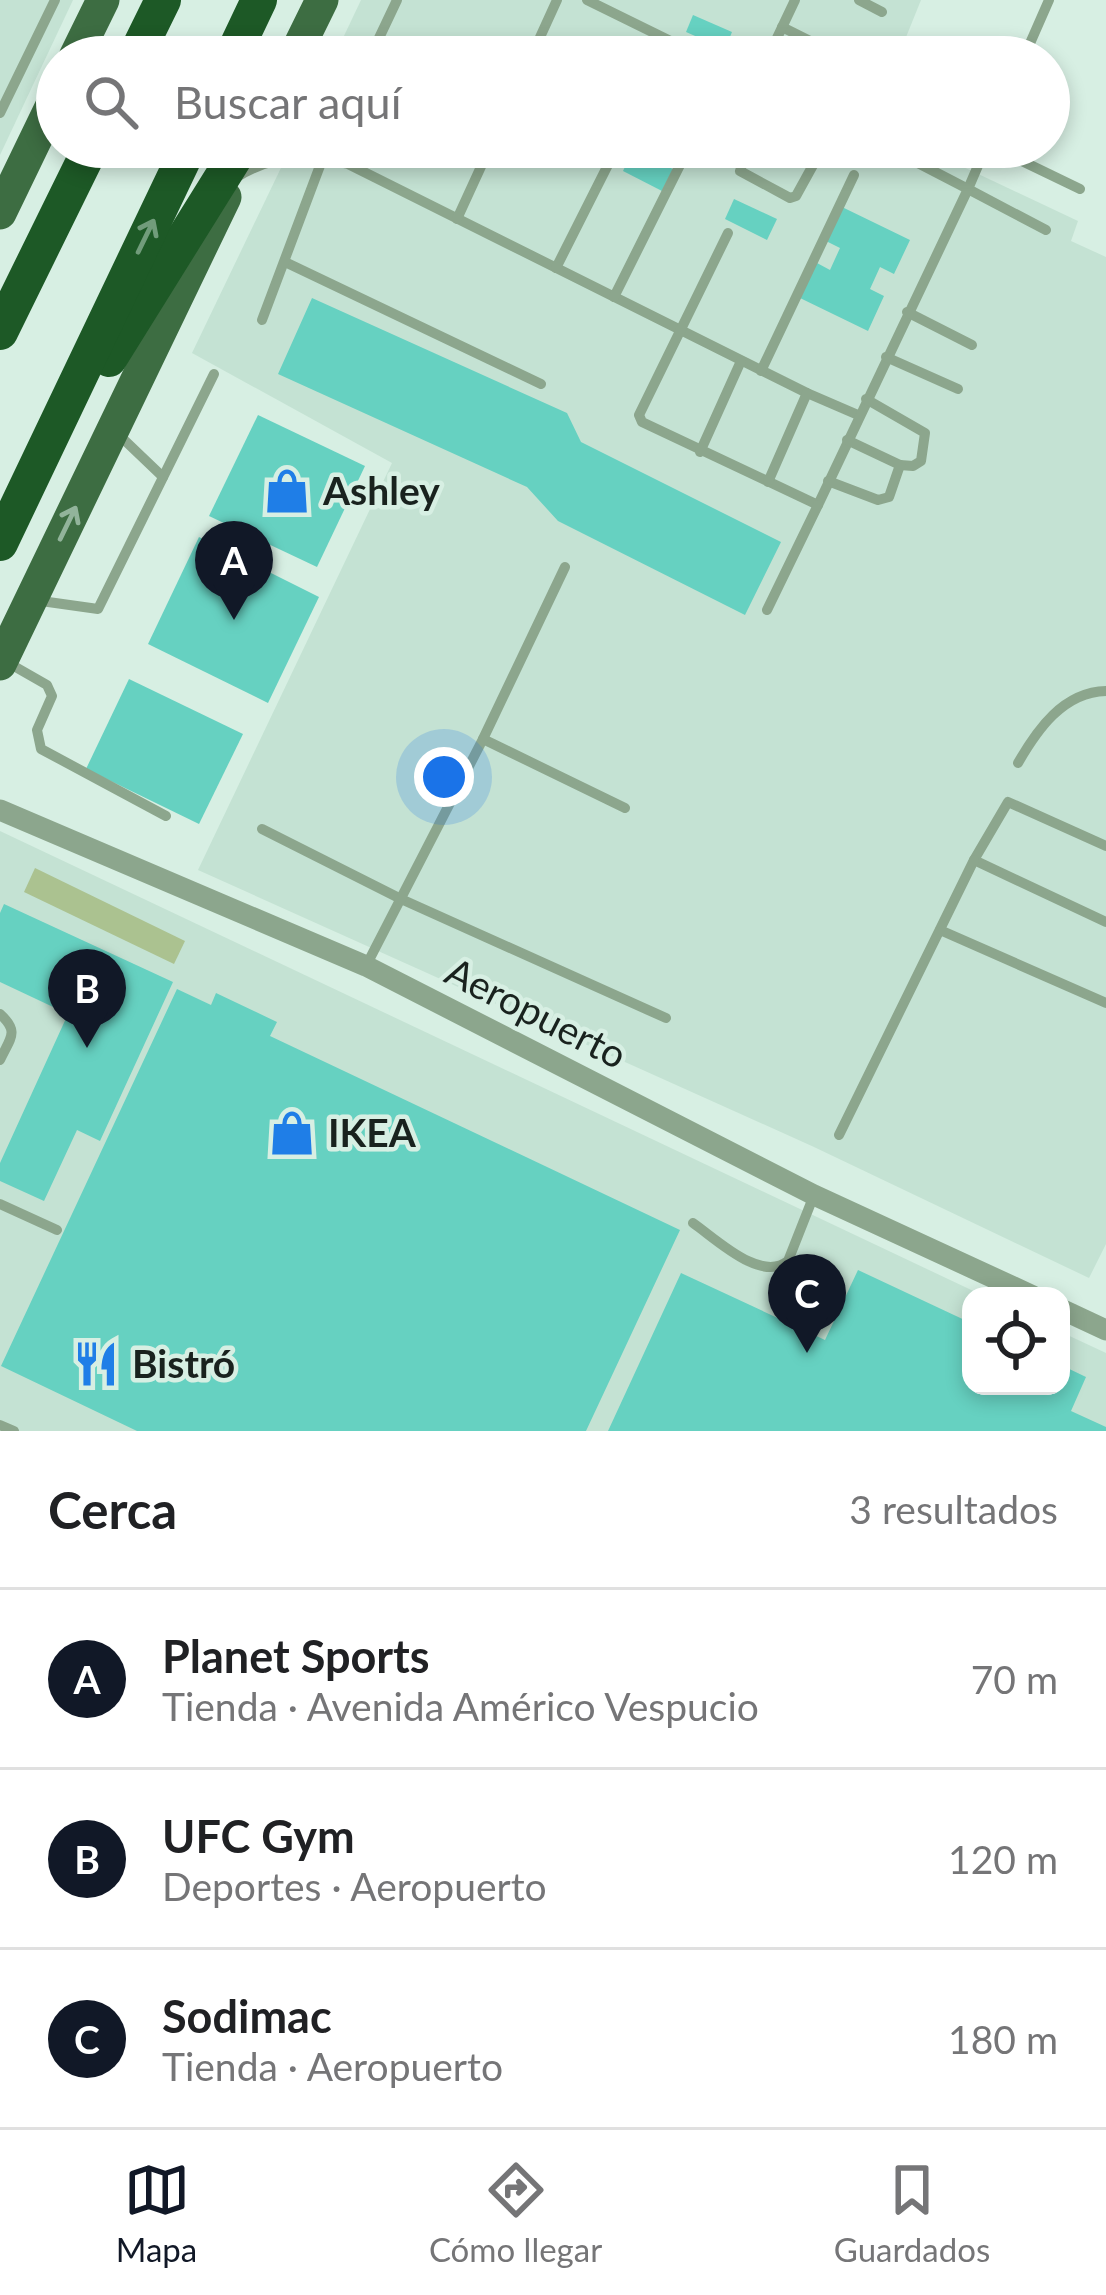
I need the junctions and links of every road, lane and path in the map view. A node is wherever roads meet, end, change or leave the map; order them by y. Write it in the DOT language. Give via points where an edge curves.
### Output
graph roads {
  1 [pos="55,0"];
  2 [pos="103,0"];
  3 [pos="163,0"];
  4 [pos="260,0"];
  5 [pos="322,0"];
  6 [pos="397,0"];
  7 [pos="557,0"];
  8 [pos="587,0"];
  9 [pos="795,0"];
  10 [pos="859,0"];
  11 [pos="1049,0"];
  12 [pos="882,12"];
  13 [pos="782,27"];
  14 [pos="37,36"];
  15 [pos="85,36"];
  16 [pos="145,36"];
  17 [pos="242,36"];
  18 [pos="304,36"];
  19 [pos="380,36"];
  20 [pos="541,36"];
  21 [pos="661,36"];
  22 [pos="778,36"];
  23 [pos="800,36"];
  24 [pos="1033,36"];
  25 [pos="36,39"];
  26 [pos="0,113"];
  27 [pos="36,134"];
  28 [pos="81,168"];
  29 [pos="179,168"];
  30 [pos="235,168"];
  31 [pos="237,168"];
  32 [pos="318,168"];
  33 [pos="356,168"];
  34 [pos="480,168"];
  35 [pos="606,168"];
  36 [pos="678,168"];
  37 [pos="741,168"];
  38 [pos="811,168"];
  39 [pos="927,168"];
  40 [pos="978,168"];
  41 [pos="1034,168"];
  42 [pos="854,175"];
  43 [pos="968,189"];
  44 [pos="1080,189"];
  45 [pos="4,194"];
  46 [pos="457,219"];
  47 [pos="1046,230"];
  48 [pos="728,232"];
  49 [pos="285,262"];
  50 [pos="556,268"];
  51 [pos="614,297"];
  52 [pos="907,312"];
  53 [pos="262,320"];
  54 [pos="682,331"];
  55 [pos="0,332"];
  56 [pos="972,345"];
  57 [pos="886,357"];
  58 [pos="741,361"];
  59 [pos="761,371"];
  60 [pos="214,374"];
  61 [pos="541,384"];
  62 [pos="958,389"];
  63 [pos="807,393"];
  64 [pos="866,399"];
  65 [pos="858,415"];
  66 [pos="113,430"];
  67 [pos="847,440"];
  68 [pos="700,452"];
  69 [pos="900,465"];
  70 [pos="163,477"];
  71 [pos="768,482"];
  72 [pos="828,482"];
  73 [pos="23,494"];
  74 [pos="818,505"];
  75 [pos="0,544"];
  76 [pos="565,567"];
  77 [pos="31,599"];
  78 [pos="767,610"];
  79 [pos="1,662"];
  80 [pos="1106,691"];
  81 [pos="483,739"];
  82 [pos="1018,763"];
  83 [pos="625,808"];
  84 [pos="0,810"];
  85 [pos="166,816"];
  86 [pos="262,830"];
  87 [pos="1106,846"];
  88 [pos="974,860"];
  89 [pos="400,899"];
  90 [pos="1106,922"];
  91 [pos="940,930"];
  92 [pos="366,966"];
  93 [pos="1106,1003"];
  94 [pos="0,1014"];
  95 [pos="666,1018"];
  96 [pos="0,1060"];
  97 [pos="839,1136"];
  98 [pos="814,1195"];
  99 [pos="0,1204"];
  100 [pos="693,1223"];
  101 [pos="57,1230"];
  102 [pos="1013,1287"];
  103 [pos="1070,1313"];
  104 [pos="1106,1330"];
  105 [pos="0,1425"];
  106 [pos="14,1431"];
  1 -- 14 [label="lane"];
  2 -- 15 [label="main road"];
  3 -- 16 [label="highway"];
  4 -- 17 [label="highway"];
  5 -- 18 [label="main road"];
  6 -- 19 [label="lane"];
  7 -- 20 [label="lane"];
  8 -- 21 [label="lane"];
  9 -- 13 [label="lane"];
  10 -- 12 [label="lane"];
  11 -- 24 [label="lane"];
  13 -- 22 [label="lane"];
  13 -- 23 [label="lane"];
  25 -- 26 [label="lane"];
  27 -- 45 [label="main road"];
  28 -- 55 [label="highway"];
  73 -- 29 [label="highway, one-way"];
  30 -- 73 [label="highway"];
  31 -- 66 [label="main road"];
  32 -- 49 [label="lane"];
  33 -- 46 [label="lane"];
  34 -- 46 [label="lane"];
  35 -- 50 [label="lane"];
  36 -- 51 [label="lane"];
  37 -- 38 [label="lane" via="790,198"];
  39 -- 43 [label="lane"];
  40 -- 43 [label="lane"];
  41 -- 44 [label="lane"];
  42 -- 59 [label="lane"];
  43 -- 47 [label="lane"];
  43 -- 52 [label="lane"];
  46 -- 50 [label="lane"];
  48 -- 54 [label="lane"];
  49 -- 53 [label="lane"];
  49 -- 61 [label="lane"];
  50 -- 51 [label="lane"];
  51 -- 54 [label="lane"];
  52 -- 56 [label="lane"];
  52 -- 57 [label="lane"];
  54 -- 58 [label="lane"];
  54 -- 68 [label="lane" via="639,415"];
  57 -- 62 [label="lane"];
  57 -- 64 [label="lane"];
  58 -- 59 [label="lane"];
  58 -- 68 [label="lane"];
  59 -- 63 [label="lane"];
  60 -- 70 [label="lane"];
  63 -- 65 [label="lane"];
  63 -- 71 [label="lane"];
  64 -- 65 [label="lane"];
  64 -- 69 [label="lane" via="925,433 921,461"];
  65 -- 67 [label="lane"];
  66 -- 70 [label="lane"];
  77 -- 66 [label="main road, one-way"];
  67 -- 69 [label="lane"];
  67 -- 72 [label="lane"];
  68 -- 71 [label="lane"];
  69 -- 72 [label="lane" via="889,497 878,500"];
  70 -- 77 [label="lane" via="98,609"];
  71 -- 74 [label="lane"];
  72 -- 74 [label="lane"];
  73 -- 75 [label="highway"];
  74 -- 78 [label="lane"];
  76 -- 81 [label="lane"];
  77 -- 79 [label="main road"];
  79 -- 85 [label="lane" via="47,685 52,696 40,748"];
  80 -- 82 [label="lane" via="1050,715"];
  81 -- 83 [label="lane"];
  81 -- 89 [label="lane"];
  84 -- 92 [label="street, Aeropuerto"];
  86 -- 89 [label="lane"];
  87 -- 88 [label="lane" via="1008,802"];
  88 -- 90 [label="lane"];
  88 -- 91 [label="lane"];
  89 -- 92 [label="lane"];
  89 -- 95 [label="lane"];
  91 -- 93 [label="lane"];
  91 -- 97 [label="lane"];
  92 -- 98 [label="street, Aeropuerto"];
  94 -- 96 [label="lane" via="13,1032"];
  98 -- 100 [label="lane" via="780,1267 750,1261"];
  98 -- 102 [label="street, Aeropuerto"];
  99 -- 101 [label="lane"];
  103 -- 104 [label="street"];
  105 -- 106 [label="lane"];
}
